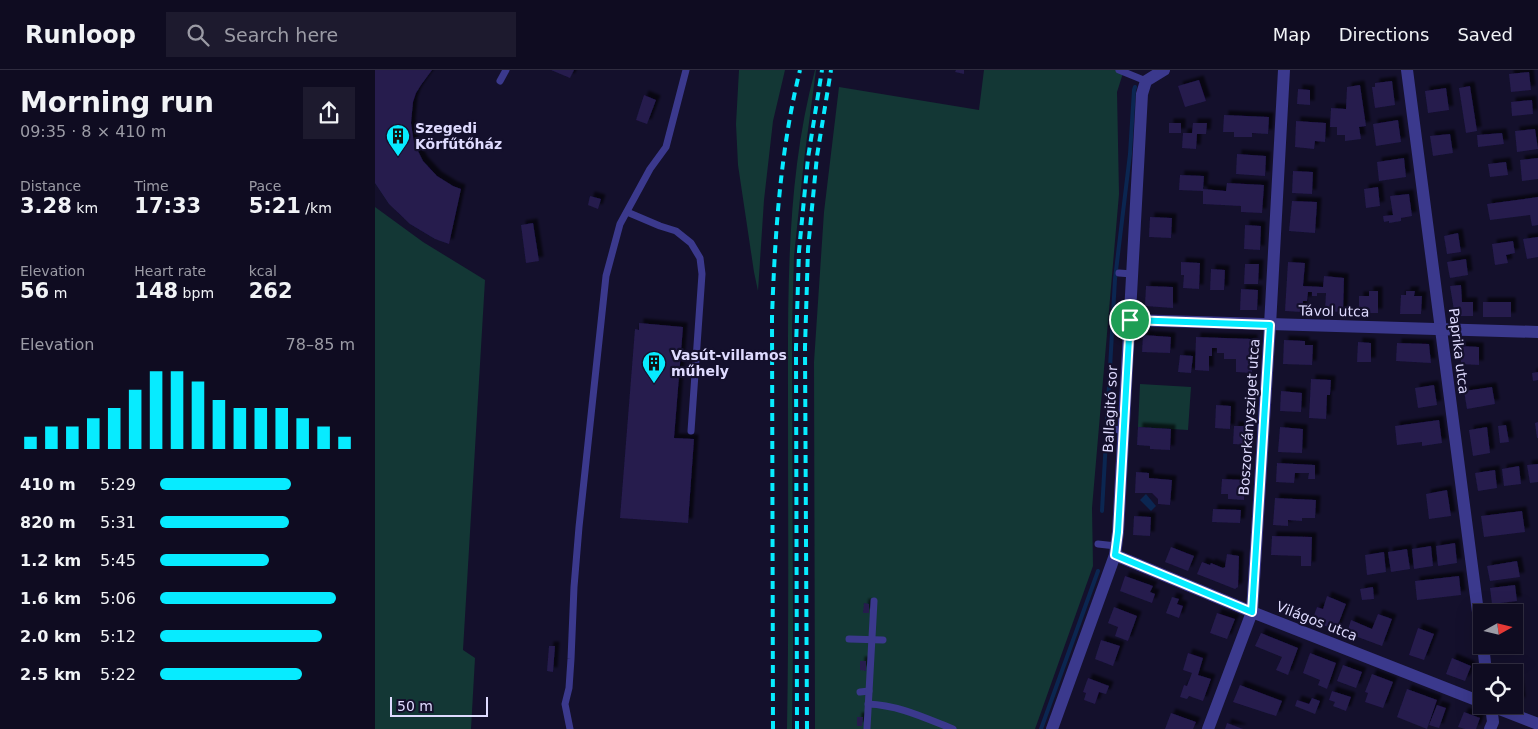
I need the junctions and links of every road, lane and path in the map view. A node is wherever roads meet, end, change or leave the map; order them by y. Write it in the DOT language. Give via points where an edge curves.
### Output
graph roads {
  1 [pos="506,70"];
  2 [pos="686,70"];
  3 [pos="1119,70"];
  4 [pos="1164,70"];
  5 [pos="1284,70"];
  6 [pos="1407,70"];
  7 [pos="500,81"];
  8 [pos="1146,81"];
  9 [pos="627,212"];
  10 [pos="1119,273"];
  11 [pos="1132,274"];
  12 [pos="1116,320"];
  13 [pos="1130,320"];
  14 [pos="1270,325"];
  15 [pos="1441,329"];
  16 [pos="1538,332"];
  17 [pos="1109,429"];
  18 [pos="691,430"];
  19 [pos="1123,430"];
  20 [pos="1098,544"];
  21 [pos="1116,551"];
  22 [pos="874,601"];
  23 [pos="1477,604"];
  24 [pos="1252,612"];
  25 [pos="849,639"];
  26 [pos="872,640"];
  27 [pos="883,640"];
  28 [pos="860,692"];
  29 [pos="869,692"];
  30 [pos="1473,698"];
  31 [pos="868,704"];
  32 [pos="1491,714"];
  33 [pos="1513,714"];
  34 [pos="1538,724"];
  35 [pos="867,728"];
  36 [pos="570,729"];
  37 [pos="953,729"];
  38 [pos="1052,729"];
  39 [pos="1208,729"];
  40 [pos="1490,729"];
  1 -- 7 [label="lane"];
  2 -- 9 [label="lane" via="666,147"];
  3 -- 8 [label="lane"];
  4 -- 8 [label="street"];
  5 -- 14 [label="street, Boszorkánysziget utca"];
  6 -- 15 [label="street, Paprika utca"];
  8 -- 11 [label="street, Ballagitó sor" via="1135,154"];
  9 -- 18 [label="lane" via="676,231 691,243 700,258"];
  9 -- 36 [label="lane" via="620,224 606,276 574,587 569,688 565,704"];
  10 -- 11 [label="lane"];
  11 -- 13 [label="street, Ballagitó sor"];
  12 -- 13 [label="lane"];
  13 -- 14 [label="street, Távol utca"];
  13 -- 19 [label="street, Ballagitó sor"];
  14 -- 15 [label="street, Távol utca"];
  14 -- 24 [label="street, Boszorkánysziget utca"];
  15 -- 16 [label="street, Távol utca"];
  15 -- 23 [label="street, Paprika utca"];
  17 -- 19 [label="lane"];
  19 -- 21 [label="street, Ballagitó sor"];
  20 -- 21 [label="lane"];
  21 -- 24 [label="street, Világos utca"];
  21 -- 38 [label="street, Ballagitó sor"];
  22 -- 26 [label="lane"];
  24 -- 30 [label="street, Világos utca"];
  24 -- 39 [label="street, Boszorkánysziget utca"];
  25 -- 26 [label="lane"];
  26 -- 27 [label="lane"];
  26 -- 29 [label="lane"];
  28 -- 29 [label="lane"];
  29 -- 31 [label="lane"];
  31 -- 35 [label="lane"];
  31 -- 37 [label="lane" via="882,704 911,712"];
  32 -- 40 [label="street" via="1493,722"];
  33 -- 34 [label="street, Világos utca"];
}
